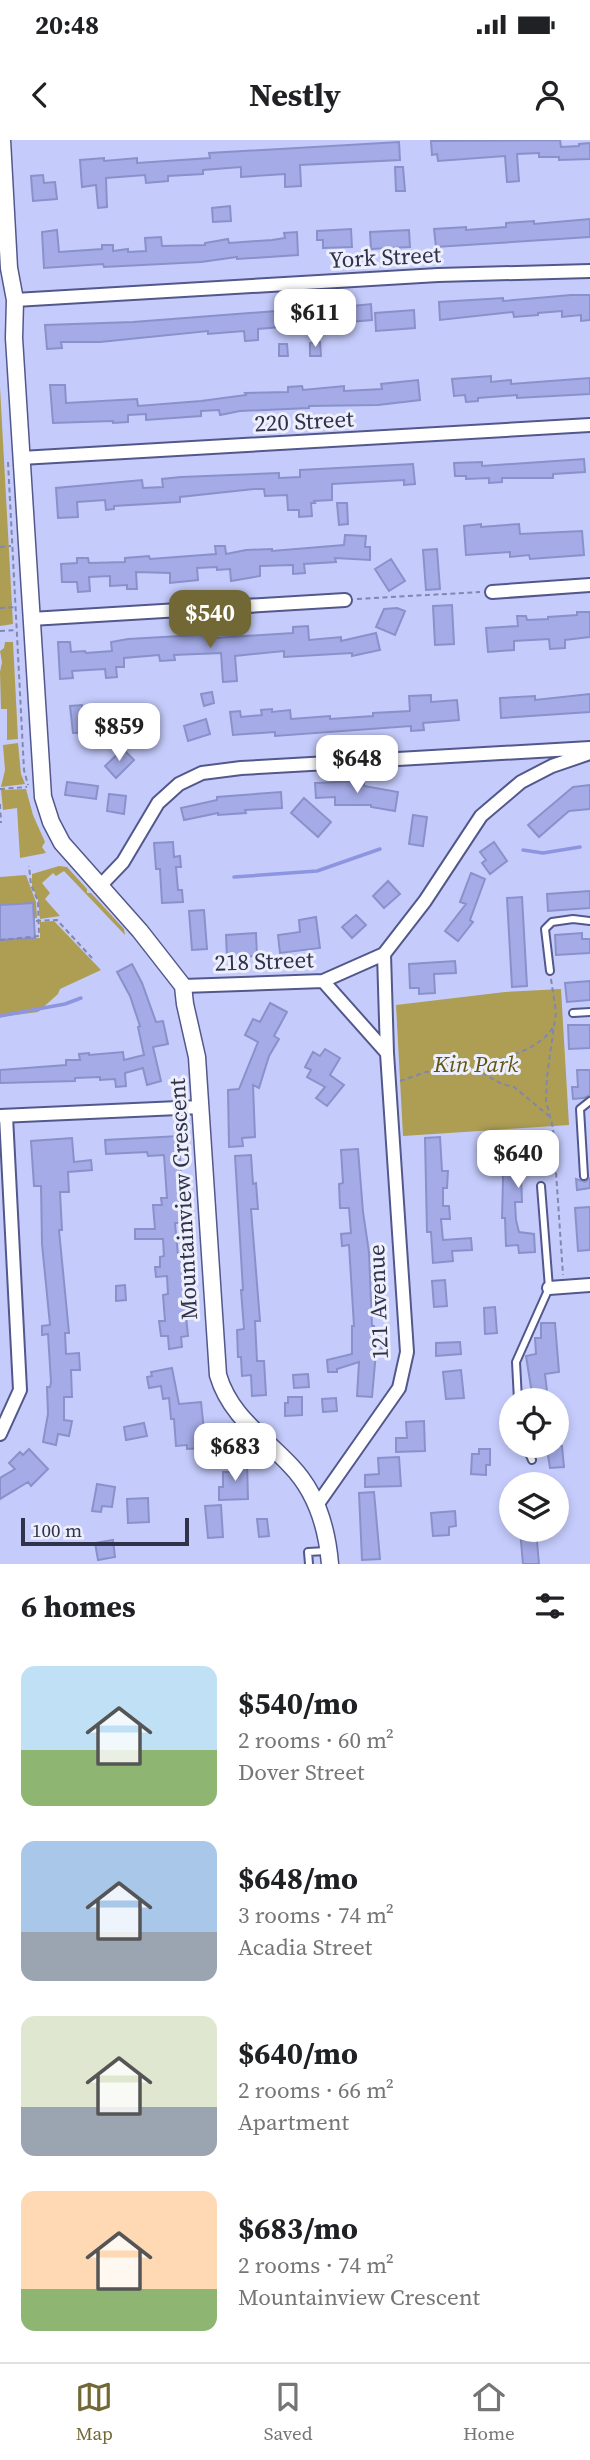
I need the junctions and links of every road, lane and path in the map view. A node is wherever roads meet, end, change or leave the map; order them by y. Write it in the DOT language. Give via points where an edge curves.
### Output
graph roads {
  1 [pos="2,140"];
  2 [pos="3,220"];
  3 [pos="590,271"];
  4 [pos="15,300"];
  5 [pos="590,425"];
  6 [pos="21,458"];
  7 [pos="12,546"];
  8 [pos="0,547"];
  9 [pos="590,585"];
  10 [pos="492,592"];
  11 [pos="345,600"];
  12 [pos="16,607"];
  13 [pos="0,608"];
  14 [pos="31,619"];
  15 [pos="17,630"];
  16 [pos="0,631"];
  17 [pos="590,751"];
  18 [pos="29,786"];
  19 [pos="0,789"];
  20 [pos="0,804"];
  21 [pos="1,823"];
  22 [pos="29,866"];
  23 [pos="100,886"];
  24 [pos="590,920"];
  25 [pos="37,921"];
  26 [pos="0,940"];
  27 [pos="384,954"];
  28 [pos="92,958"];
  29 [pos="550,971"];
  30 [pos="323,981"];
  31 [pos="183,986"];
  32 [pos="590,1012"];
  33 [pos="573,1013"];
  34 [pos="554,1025"];
  35 [pos="387,1053"];
  36 [pos="473,1068"];
  37 [pos="389,1084"];
  38 [pos="590,1101"];
  39 [pos="201,1107"];
  40 [pos="3,1116"];
  41 [pos="549,1116"];
  42 [pos="584,1176"];
  43 [pos="541,1186"];
  44 [pos="590,1286"];
  45 [pos="563,1287"];
  46 [pos="549,1288"];
  47 [pos="517,1388"];
  48 [pos="0,1434"];
  49 [pos="317,1505"];
  50 [pos="329,1557"];
  51 [pos="309,1564"];
  1 -- 2 [label="street, Mountainview Crescent"];
  2 -- 4 [label="street, Mountainview Crescent"];
  3 -- 4 [label="street, York Street" via="438,275"];
  4 -- 6 [label="street, Mountainview Crescent"];
  5 -- 6 [label="street, 220 Street"];
  6 -- 14 [label="street, Mountainview Crescent"];
  7 -- 8 [label="path"];
  9 -- 10 [label="street"];
  10 -- 11 [label="path"];
  11 -- 14 [label="street"];
  12 -- 13 [label="path"];
  14 -- 23 [label="street, Mountainview Crescent" via="43,797 62,843"];
  15 -- 16 [label="path"];
  17 -- 23 [label="street" via="202,773 158,803 123,862"];
  17 -- 27 [label="street" via="521,782 481,816"];
  18 -- 19 [label="path"];
  20 -- 21 [label="path"];
  22 -- 25 [label="path"];
  23 -- 31 [label="street, Mountainview Crescent"];
  24 -- 29 [label="lane" via="552,922 545,929"];
  25 -- 26 [label="path" via="37,938"];
  25 -- 28 [label="path" via="57,920"];
  27 -- 30 [label="street, 218 Street"];
  27 -- 35 [label="street, 121 Avenue"];
  29 -- 34 [label="path"];
  30 -- 31 [label="street, 218 Street"];
  30 -- 35 [label="street"];
  31 -- 39 [label="street, Mountainview Crescent" via="196,1049"];
  32 -- 33 [label="lane"];
  34 -- 36 [label="path" via="527,1051"];
  34 -- 41 [label="path" via="546,1090"];
  35 -- 37 [label="street, 121 Avenue"];
  36 -- 37 [label="path" via="426,1072"];
  36 -- 41 [label="path" via="514,1087"];
  37 -- 49 [label="street, 121 Avenue" via="407,1352 399,1388"];
  38 -- 42 [label="lane" via="580,1110"];
  39 -- 40 [label="street"];
  39 -- 49 [label="street, Mountainview Crescent" via="221,1387 233,1410 292,1466"];
  40 -- 48 [label="street" via="20,1390"];
  41 -- 45 [label="path"];
  43 -- 46 [label="lane"];
  44 -- 45 [label="street"];
  45 -- 46 [label="street"];
  46 -- 47 [label="lane" via="516,1362"];
  49 -- 50 [label="street"];
  50 -- 51 [label="lane" via="308,1552"];
}
